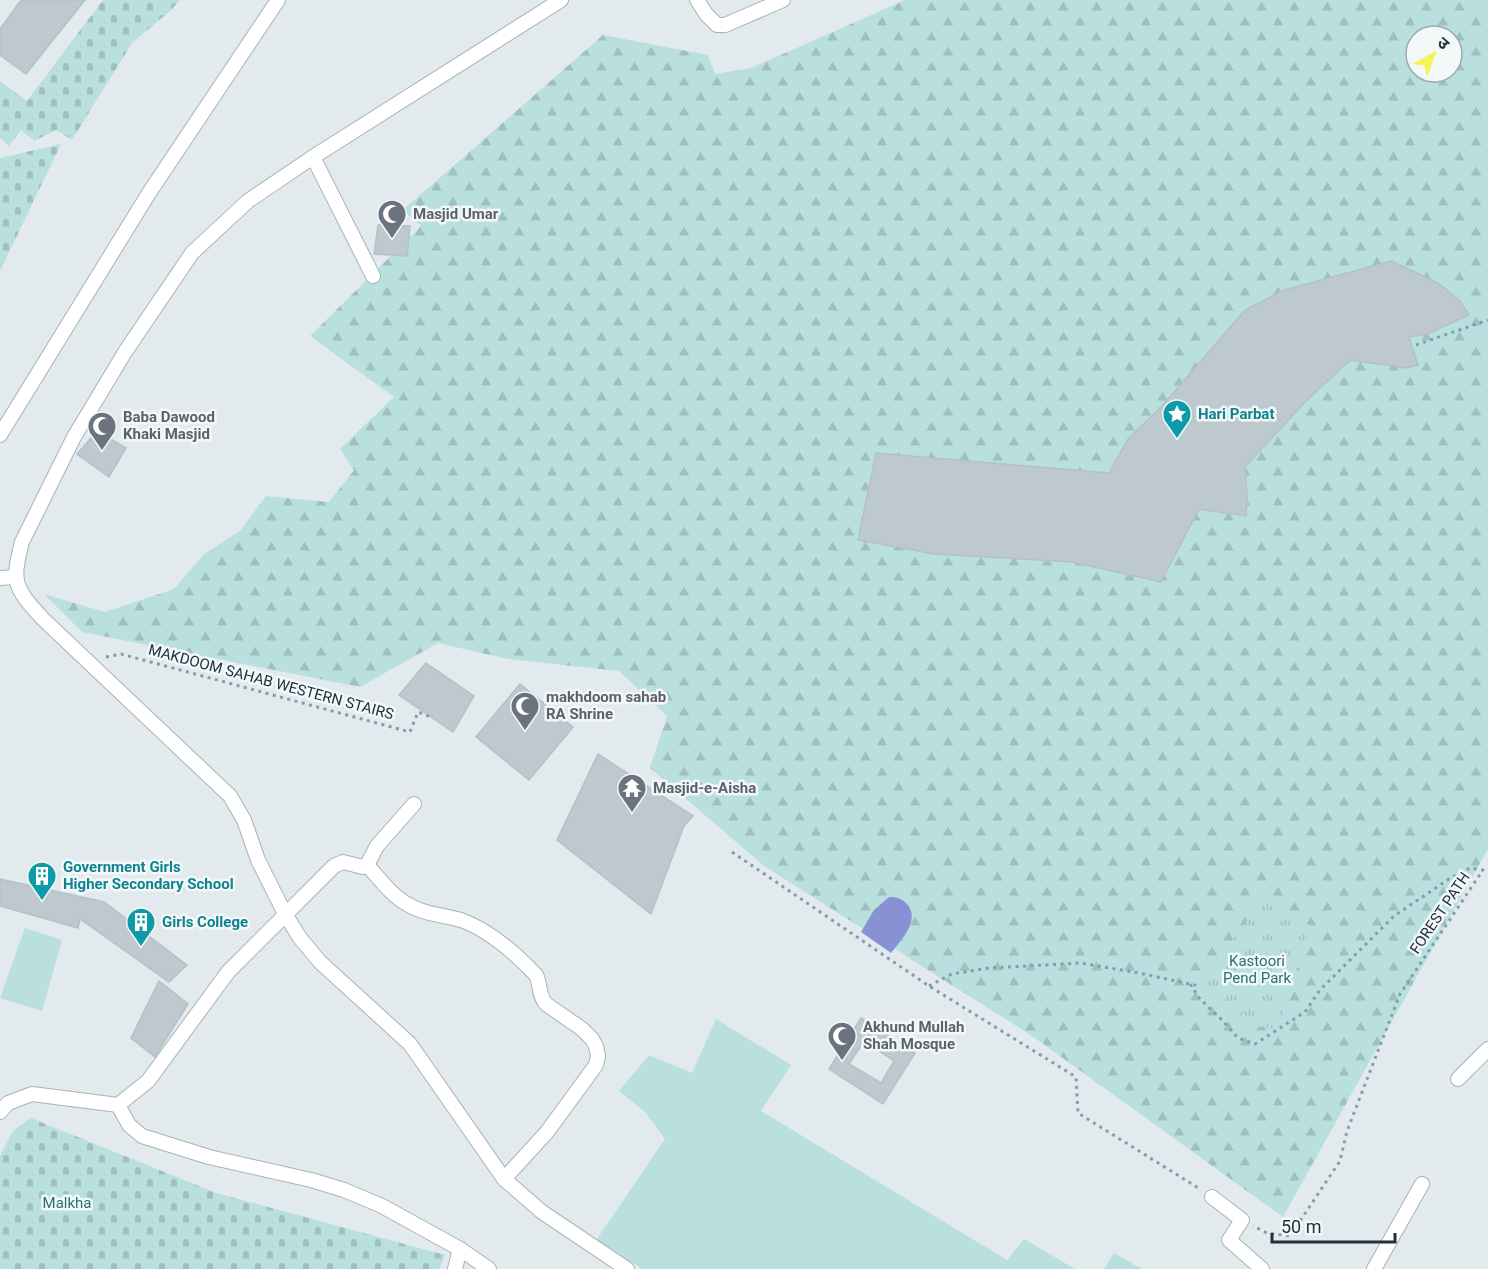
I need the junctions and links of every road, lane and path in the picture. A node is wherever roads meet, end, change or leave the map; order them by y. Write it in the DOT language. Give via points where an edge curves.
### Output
graph roads {
  1 [pos="278,0"];
  2 [pos="561,0"];
  3 [pos="697,0"];
  4 [pos="783,0"];
  5 [pos="313,157"];
  6 [pos="372,276"];
  7 [pos="1488,320"];
  8 [pos="1416,345"];
  9 [pos="0,435"];
  10 [pos="16,577"];
  11 [pos="0,578"];
  12 [pos="89,661"];
  13 [pos="433,718"];
  14 [pos="414,804"];
  15 [pos="732,852"];
  16 [pos="367,865"];
  17 [pos="285,914"];
  18 [pos="1190,984"];
  19 [pos="929,986"];
  20 [pos="1199,986"];
  21 [pos="1488,1049"];
  22 [pos="1458,1079"];
  23 [pos="118,1105"];
  24 [pos="0,1112"];
  25 [pos="504,1179"];
  26 [pos="1422,1184"];
  27 [pos="1212,1197"];
  28 [pos="1242,1220"];
  29 [pos="460,1249"];
  30 [pos="455,1269"];
  31 [pos="489,1269"];
  32 [pos="627,1269"];
  33 [pos="1262,1269"];
  34 [pos="1374,1269"];
  1 -- 9 [label="street" via="149,193"];
  2 -- 5 [label="street"];
  3 -- 4 [label="street" via="717,25"];
  5 -- 6 [label="street"];
  5 -- 10 [label="street" via="248,201 192,253 74,437 22,542"];
  7 -- 8 [label="path"];
  10 -- 11 [label="street"];
  10 -- 12 [label="street" via="24,598"];
  12 -- 13 [label="path, MAKDOOM SAHAB WESTERN STAIRS" via="121,654 410,732 418,712"];
  12 -- 17 [label="street" via="230,796"];
  14 -- 16 [label="street" via="377,846"];
  15 -- 19 [label="path"];
  16 -- 17 [label="street" via="338,863"];
  16 -- 25 [label="street" via="408,905 462,921 504,946 536,975 541,999 582,1029 596,1046 598,1056 591,1072 547,1132"];
  17 -- 23 [label="street" via="228,972 148,1081"];
  17 -- 25 [label="street" via="320,962 410,1044"];
  18 -- 19 [label="path" via="1080,963 989,968 952,974"];
  18 -- 20 [label="path"];
  18 -- 28 [label="path, FOREST PATH" via="1238,1038 1255,1044 1305,1012 1320,990 1394,916 1470,868 1483,870 1400,994 1347,1131 1340,1161 1290,1236 1267,1233"];
  19 -- 27 [label="path" via="1076,1077 1078,1113"];
  21 -- 22 [label="street"];
  23 -- 24 [label="street" via="32,1094 8,1103"];
  23 -- 29 [label="street" via="129,1125 142,1136 344,1190"];
  25 -- 32 [label="street" via="542,1212"];
  26 -- 34 [label="street"];
  27 -- 28 [label="street"];
  28 -- 33 [label="street" via="1229,1240"];
  29 -- 30 [label="street"];
  29 -- 31 [label="street"];
}
